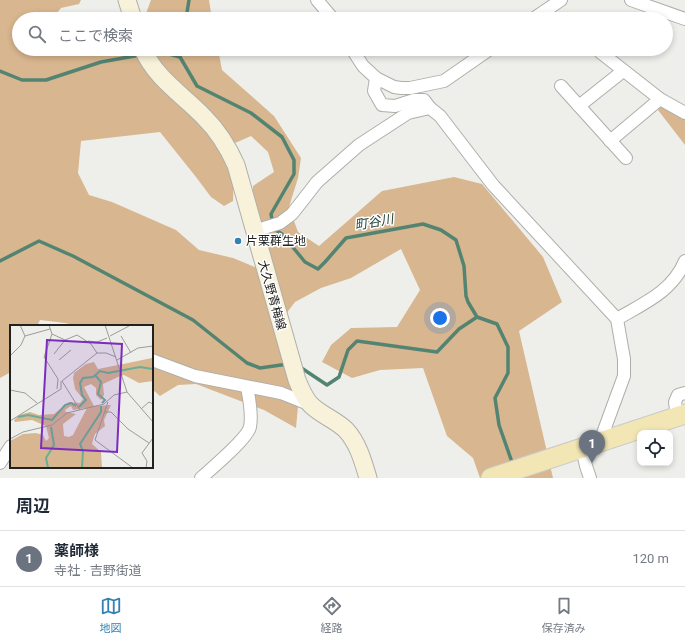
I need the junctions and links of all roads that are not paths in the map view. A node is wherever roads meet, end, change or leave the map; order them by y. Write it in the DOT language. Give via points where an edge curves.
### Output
graph roads {
  1 [pos="127,0"];
  2 [pos="317,0"];
  3 [pos="560,0"];
  4 [pos="631,0"];
  5 [pos="131,12"];
  6 [pos="327,12"];
  7 [pos="543,12"];
  8 [pos="665,12"];
  9 [pos="673,15"];
  10 [pos="685,19"];
  11 [pos="146,56"];
  12 [pos="357,56"];
  13 [pos="480,56"];
  14 [pos="605,56"];
  15 [pos="623,71"];
  16 [pos="376,78"];
  17 [pos="562,86"];
  18 [pos="660,99"];
  19 [pos="579,106"];
  20 [pos="430,108"];
  21 [pos="685,113"];
  22 [pos="610,141"];
  23 [pos="626,158"];
  24 [pos="260,230"];
  25 [pos="685,261"];
  26 [pos="617,319"];
  27 [pos="153,360"];
  28 [pos="247,387"];
  29 [pos="685,393"];
  30 [pos="311,405"];
  31 [pos="681,416"];
  32 [pos="590,446"];
  33 [pos="10,448"];
  34 [pos="0,463"];
  35 [pos="201,478"];
  36 [pos="368,478"];
  37 [pos="491,478"];
  38 [pos="590,478"];
  1 -- 5 [label="main road"];
  2 -- 6 [label="street"];
  3 -- 7 [label="street"];
  4 -- 8 [label="street"];
  9 -- 10 [label="street"];
  11 -- 24 [label="main road, 大久野青梅線" via="167,83 204,117 229,149"];
  12 -- 16 [label="street"];
  13 -- 16 [label="street" via="444,81 400,88"];
  14 -- 15 [label="street"];
  15 -- 18 [label="street"];
  15 -- 19 [label="street"];
  16 -- 20 [label="street" via="374,91 382,104 395,106 414,100 424,100"];
  17 -- 19 [label="street"];
  18 -- 21 [label="street"];
  18 -- 22 [label="street"];
  19 -- 22 [label="street"];
  20 -- 24 [label="street" via="408,113 359,145 317,182 292,214 280,223"];
  20 -- 26 [label="street" via="440,116 493,185"];
  22 -- 23 [label="street"];
  24 -- 30 [label="main road, 大久野青梅線" via="292,364 303,394"];
  25 -- 26 [label="street" via="674,281 665,290"];
  26 -- 32 [label="street" via="624,359 624,376"];
  27 -- 28 [label="street" via="196,376"];
  28 -- 30 [label="street" via="281,393"];
  28 -- 35 [label="street" via="250,400 250,428 236,446"];
  29 -- 31 [label="street" via="678,395 676,402"];
  30 -- 36 [label="main road, 大久野青梅線" via="347,432 356,444"];
  31 -- 32 [label="main road"];
  32 -- 37 [label="main road"];
  32 -- 38 [label="street" via="586,466"];
  33 -- 34 [label="street"];
}
